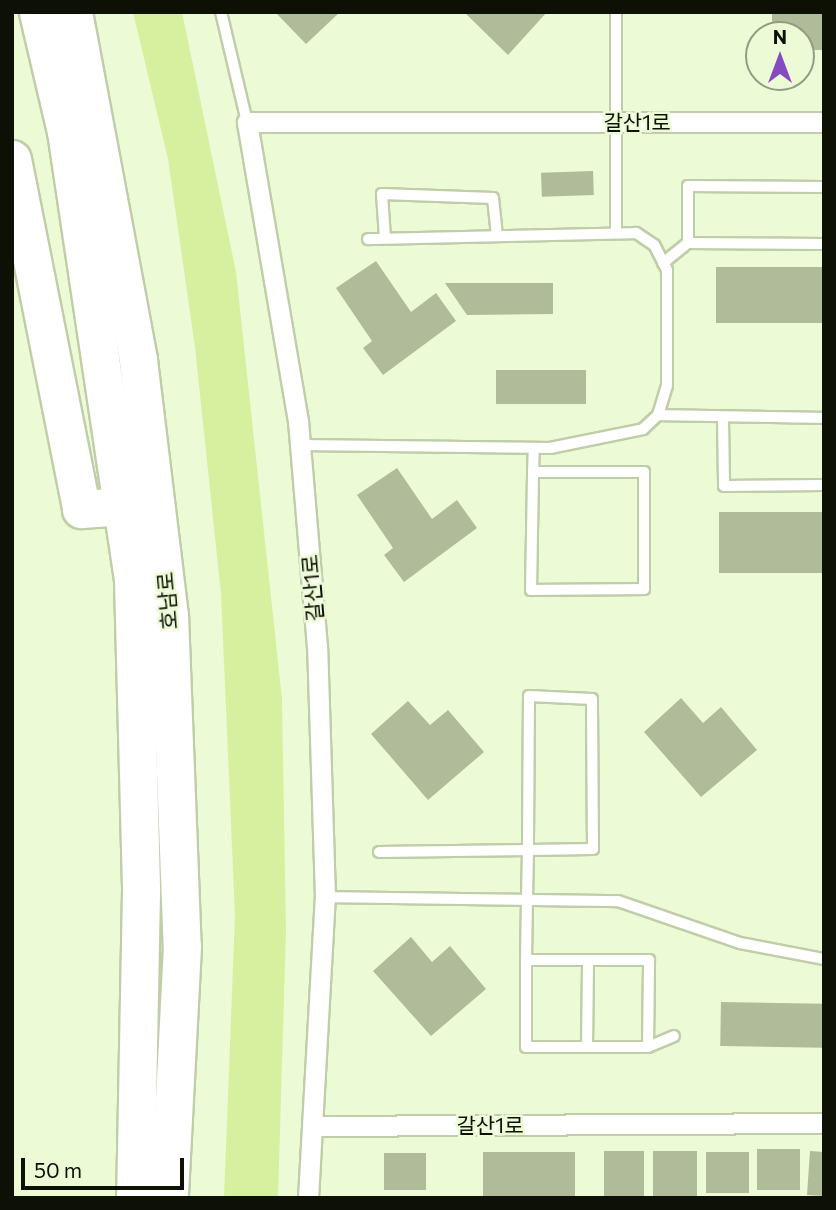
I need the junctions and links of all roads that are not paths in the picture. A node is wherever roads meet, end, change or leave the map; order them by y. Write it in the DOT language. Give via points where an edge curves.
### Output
graph roads {
  1 [pos="38,12"];
  2 [pos="73,12"];
  3 [pos="221,12"];
  4 [pos="616,12"];
  5 [pos="247,122"];
  6 [pos="615,122"];
  7 [pos="824,122"];
  8 [pos="12,159"];
  9 [pos="824,187"];
  10 [pos="616,233"];
  11 [pos="497,236"];
  12 [pos="368,239"];
  13 [pos="385,239"];
  14 [pos="688,243"];
  15 [pos="824,244"];
  16 [pos="663,263"];
  17 [pos="658,415"];
  18 [pos="824,418"];
  19 [pos="723,419"];
  20 [pos="300,445"];
  21 [pos="534,448"];
  22 [pos="533,472"];
  23 [pos="824,485"];
  24 [pos="125,506"];
  25 [pos="528,850"];
  26 [pos="379,852"];
  27 [pos="325,897"];
  28 [pos="527,897"];
  29 [pos="824,959"];
  30 [pos="526,960"];
  31 [pos="588,960"];
  32 [pos="674,1036"];
  33 [pos="587,1047"];
  34 [pos="648,1047"];
  35 [pos="824,1123"];
  36 [pos="314,1126"];
  37 [pos="135,1198"];
  38 [pos="169,1198"];
  39 [pos="308,1198"];
  1 -- 24 [label="highway, 호남로" via="66,131"];
  2 -- 38 [label="highway, 호남로" via="138,360 169,615 182,946"];
  3 -- 5 [label="lane"];
  4 -- 6 [label="lane"];
  5 -- 6 [label="street, 갈산1로"];
  5 -- 20 [label="street, 갈산1로"];
  6 -- 7 [label="street, 갈산1로"];
  6 -- 10 [label="lane"];
  8 -- 24 [label="highway" via="81,509"];
  9 -- 14 [label="lane" via="688,186"];
  10 -- 11 [label="lane"];
  10 -- 16 [label="lane" via="636,233 654,245"];
  11 -- 13 [label="lane"];
  11 -- 13 [label="lane" via="493,198 382,194"];
  12 -- 13 [label="lane"];
  14 -- 15 [label="lane"];
  14 -- 16 [label="lane"];
  16 -- 17 [label="lane" via="667,386"];
  17 -- 19 [label="lane"];
  17 -- 21 [label="lane" via="643,429 599,442"];
  18 -- 19 [label="lane"];
  19 -- 23 [label="lane" via="724,486"];
  20 -- 21 [label="lane"];
  20 -- 27 [label="street, 갈산1로" via="317,647"];
  21 -- 22 [label="lane"];
  22 -- 22 [label="lane" via="531,590 644,589 644,472"];
  24 -- 37 [label="highway, 호남로" via="133,581 141,891"];
  25 -- 25 [label="lane" via="593,849 592,699 529,696"];
  25 -- 26 [label="lane"];
  25 -- 28 [label="lane"];
  27 -- 28 [label="lane"];
  27 -- 36 [label="street, 갈산1로"];
  28 -- 29 [label="lane" via="618,901 740,943"];
  28 -- 30 [label="lane"];
  30 -- 31 [label="lane"];
  30 -- 33 [label="lane" via="526,1047"];
  31 -- 33 [label="lane"];
  31 -- 34 [label="lane" via="649,961"];
  32 -- 34 [label="lane"];
  33 -- 34 [label="lane"];
  35 -- 36 [label="street, 갈산1로"];
  36 -- 39 [label="street"];
}
